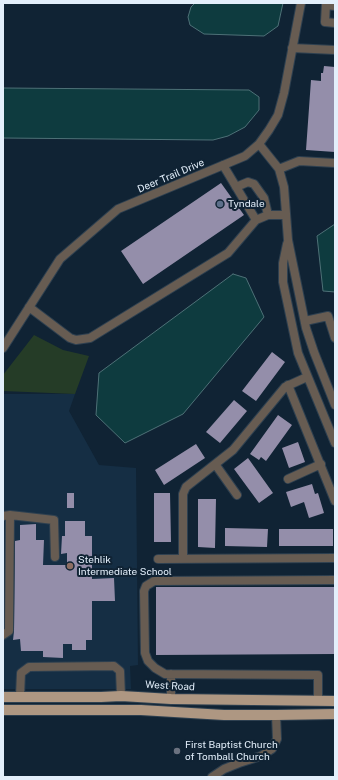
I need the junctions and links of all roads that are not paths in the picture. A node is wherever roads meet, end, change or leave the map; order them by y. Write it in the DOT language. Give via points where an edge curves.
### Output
graph roads {
  1 [pos="301,3"];
  2 [pos="326,4"];
  3 [pos="335,6"];
  4 [pos="335,23"];
  5 [pos="292,48"];
  6 [pos="335,50"];
  7 [pos="259,144"];
  8 [pos="335,163"];
  9 [pos="223,165"];
  10 [pos="279,169"];
  11 [pos="236,187"];
  12 [pos="268,216"];
  13 [pos="286,216"];
  14 [pos="256,220"];
  15 [pos="288,240"];
  16 [pos="29,307"];
  17 [pos="331,316"];
  18 [pos="305,321"];
  19 [pos="335,338"];
  20 [pos="3,348"];
  21 [pos="307,377"];
  22 [pos="288,386"];
  23 [pos="335,405"];
  24 [pos="332,428"];
  25 [pos="335,443"];
  26 [pos="215,464"];
  27 [pos="322,467"];
  28 [pos="288,479"];
  29 [pos="332,485"];
  30 [pos="237,495"];
  31 [pos="335,498"];
  32 [pos="6,516"];
  33 [pos="55,557"];
  34 [pos="335,558"];
  35 [pos="158,559"];
  36 [pos="183,559"];
  37 [pos="335,580"];
  38 [pos="3,635"];
  39 [pos="171,674"];
  40 [pos="20,696"];
  41 [pos="121,696"];
  42 [pos="3,697"];
  43 [pos="65,697"];
  44 [pos="171,699"];
  45 [pos="275,701"];
  46 [pos="318,701"];
  47 [pos="335,701"];
  48 [pos="65,709"];
  49 [pos="3,710"];
  50 [pos="169,711"];
  51 [pos="335,714"];
  52 [pos="276,715"];
  53 [pos="212,777"];
  1 -- 5 [label="street, Deer Trail Drive"];
  2 -- 3 [label="street"];
  2 -- 4 [label="street" via="325,22"];
  5 -- 6 [label="street"];
  5 -- 7 [label="street, Deer Trail Drive" via="278,115"];
  7 -- 9 [label="street, Deer Trail Drive" via="245,156"];
  7 -- 10 [label="street"];
  8 -- 10 [label="street" via="299,161"];
  9 -- 11 [label="street"];
  9 -- 16 [label="street, Deer Trail Drive" via="118,209 60,259"];
  10 -- 13 [label="street" via="284,187"];
  11 -- 12 [label="street" via="248,182 254,184 264,198"];
  11 -- 14 [label="street"];
  12 -- 13 [label="street"];
  12 -- 14 [label="street"];
  13 -- 15 [label="street"];
  14 -- 16 [label="street" via="228,253 90,338 70,338"];
  15 -- 18 [label="street"];
  15 -- 21 [label="street" via="283,263 283,282 298,353"];
  16 -- 20 [label="street, Deer Trail Drive"];
  17 -- 18 [label="street"];
  17 -- 19 [label="street"];
  18 -- 23 [label="street"];
  21 -- 22 [label="street"];
  21 -- 24 [label="street"];
  22 -- 26 [label="street" via="233,450"];
  22 -- 27 [label="street"];
  24 -- 25 [label="street"];
  26 -- 30 [label="street"];
  26 -- 36 [label="street" via="186,487 183,494"];
  27 -- 28 [label="street"];
  27 -- 29 [label="street"];
  29 -- 31 [label="street"];
  32 -- 33 [label="street" via="54,520"];
  32 -- 38 [label="street" via="9,631"];
  34 -- 36 [label="street"];
  35 -- 36 [label="street"];
  37 -- 39 [label="street" via="150,583 144,591 145,653 155,668 165,674"];
  39 -- 44 [label="street"];
  39 -- 46 [label="street" via="318,675"];
  40 -- 41 [label="street" via="21,673 29,667 114,666 120,671"];
  40 -- 42 [label="main road, West Road"];
  40 -- 43 [label="main road, West Road"];
  41 -- 43 [label="main road, West Road"];
  41 -- 44 [label="main road, West Road"];
  43 -- 48 [label="main road"];
  44 -- 45 [label="main road, West Road"];
  44 -- 50 [label="main road"];
  45 -- 46 [label="main road, West Road"];
  45 -- 52 [label="main road"];
  46 -- 47 [label="main road, West Road"];
  48 -- 49 [label="main road"];
  48 -- 50 [label="main road"];
  50 -- 52 [label="main road"];
  51 -- 52 [label="main road"];
  52 -- 53 [label="street" via="277,739 272,749 261,756 224,769"];
}
